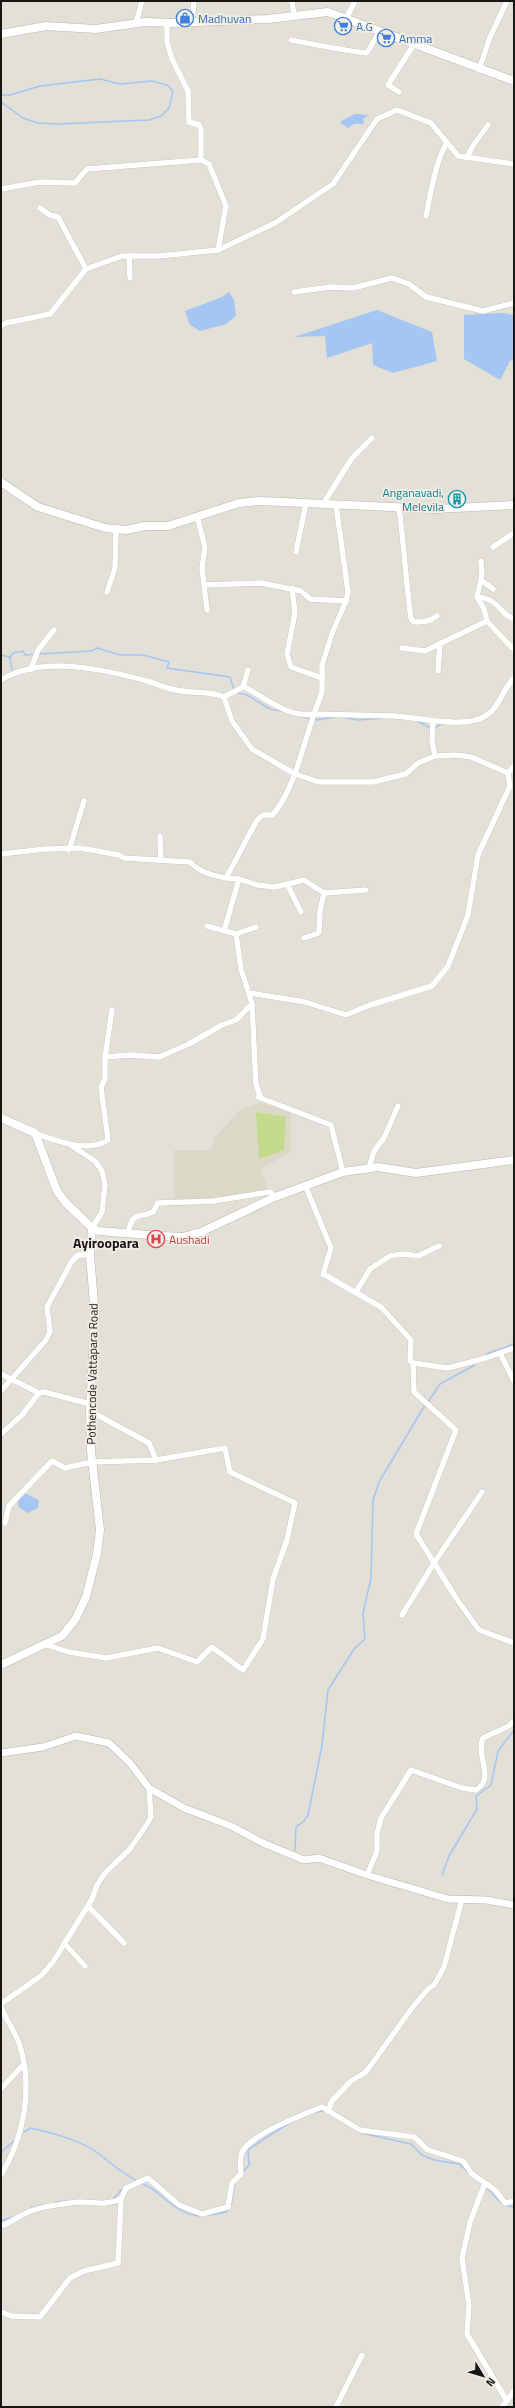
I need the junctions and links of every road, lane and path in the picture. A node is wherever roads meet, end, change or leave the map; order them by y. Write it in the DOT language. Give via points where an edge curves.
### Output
graph roads {
  1 [pos="142,1"];
  2 [pos="194,1"];
  3 [pos="292,1"];
  4 [pos="355,1"];
  5 [pos="507,1"];
  6 [pos="294,15"];
  7 [pos="346,19"];
  8 [pos="192,22"];
  9 [pos="136,23"];
  10 [pos="167,24"];
  11 [pos="379,32"];
  12 [pos="1,34"];
  13 [pos="291,40"];
  14 [pos="414,44"];
  15 [pos="479,70"];
  16 [pos="514,81"];
  17 [pos="399,92"];
  18 [pos="488,125"];
  19 [pos="448,143"];
  20 [pos="467,158"];
  21 [pos="201,160"];
  22 [pos="514,164"];
  23 [pos="1,189"];
  24 [pos="40,208"];
  25 [pos="426,216"];
  26 [pos="218,250"];
  27 [pos="129,256"];
  28 [pos="86,269"];
  29 [pos="130,278"];
  30 [pos="294,292"];
  31 [pos="514,303"];
  32 [pos="1,326"];
  33 [pos="372,438"];
  34 [pos="1,482"];
  35 [pos="306,503"];
  36 [pos="323,504"];
  37 [pos="336,505"];
  38 [pos="514,505"];
  39 [pos="399,508"];
  40 [pos="197,516"];
  41 [pos="116,530"];
  42 [pos="514,532"];
  43 [pos="493,547"];
  44 [pos="296,552"];
  45 [pos="480,561"];
  46 [pos="481,580"];
  47 [pos="205,585"];
  48 [pos="292,588"];
  49 [pos="493,590"];
  50 [pos="107,592"];
  51 [pos="477,597"];
  52 [pos="346,601"];
  53 [pos="207,610"];
  54 [pos="437,616"];
  55 [pos="514,618"];
  56 [pos="487,621"];
  57 [pos="54,630"];
  58 [pos="440,643"];
  59 [pos="402,648"];
  60 [pos="514,650"];
  61 [pos="31,669"];
  62 [pos="248,670"];
  63 [pos="438,671"];
  64 [pos="322,678"];
  65 [pos="514,678"];
  66 [pos="1,680"];
  67 [pos="243,687"];
  68 [pos="224,697"];
  69 [pos="314,714"];
  70 [pos="433,722"];
  71 [pos="436,756"];
  72 [pos="514,766"];
  73 [pos="508,773"];
  74 [pos="295,774"];
  75 [pos="512,787"];
  76 [pos="84,801"];
  77 [pos="160,836"];
  78 [pos="69,850"];
  79 [pos="1,854"];
  80 [pos="161,859"];
  81 [pos="226,878"];
  82 [pos="239,879"];
  83 [pos="287,884"];
  84 [pos="366,890"];
  85 [pos="324,893"];
  86 [pos="301,912"];
  87 [pos="206,926"];
  88 [pos="256,927"];
  89 [pos="224,931"];
  90 [pos="236,934"];
  91 [pos="304,938"];
  92 [pos="249,993"];
  93 [pos="252,1004"];
  94 [pos="112,1010"];
  95 [pos="105,1057"];
  96 [pos="398,1106"];
  97 [pos="1,1118"];
  98 [pos="34,1133"];
  99 [pos="71,1146"];
  100 [pos="514,1160"];
  101 [pos="370,1168"];
  102 [pos="343,1172"];
  103 [pos="305,1185"];
  104 [pos="275,1197"];
  105 [pos="92,1228"];
  106 [pos="128,1233"];
  107 [pos="440,1246"];
  108 [pos="90,1255"];
  109 [pos="356,1292"];
  110 [pos="514,1348"];
  111 [pos="500,1353"];
  112 [pos="412,1363"];
  113 [pos="1,1374"];
  114 [pos="12,1378"];
  115 [pos="514,1381"];
  116 [pos="1,1391"];
  117 [pos="39,1393"];
  118 [pos="90,1407"];
  119 [pos="1,1434"];
  120 [pos="156,1460"];
  121 [pos="92,1462"];
  122 [pos="482,1492"];
  123 [pos="5,1523"];
  124 [pos="434,1563"];
  125 [pos="402,1615"];
  126 [pos="514,1643"];
  127 [pos="47,1645"];
  128 [pos="1,1665"];
  129 [pos="514,1720"];
  130 [pos="1,1753"];
  131 [pos="149,1788"];
  132 [pos="367,1876"];
  133 [pos="462,1900"];
  134 [pos="514,1905"];
  135 [pos="88,1906"];
  136 [pos="64,1943"];
  137 [pos="124,1943"];
  138 [pos="85,1966"];
  139 [pos="1,2004"];
  140 [pos="1,2007"];
  141 [pos="23,2065"];
  142 [pos="1,2089"];
  143 [pos="328,2111"];
  144 [pos="1,2175"];
  145 [pos="485,2183"];
  146 [pos="121,2199"];
  147 [pos="514,2201"];
  148 [pos="1,2226"];
  149 [pos="1,2312"];
  150 [pos="362,2355"];
  151 [pos="514,2391"];
  152 [pos="507,2401"];
  153 [pos="336,2407"];
  154 [pos="502,2407"];
  1 -- 9 [label="street"];
  2 -- 8 [label="street"];
  3 -- 6 [label="street"];
  4 -- 7 [label="street"];
  5 -- 15 [label="street" via="490,37"];
  6 -- 7 [label="main road" via="328,12"];
  6 -- 8 [label="main road" via="268,19"];
  7 -- 11 [label="main road"];
  8 -- 10 [label="main road"];
  9 -- 10 [label="main road"];
  9 -- 12 [label="main road" via="96,29 46,26"];
  10 -- 21 [label="street" via="167,42 172,59 188,91 189,122 199,125 201,129"];
  11 -- 13 [label="street" via="367,53"];
  11 -- 14 [label="main road"];
  14 -- 15 [label="main road"];
  14 -- 17 [label="street" via="388,85"];
  15 -- 16 [label="main road"];
  18 -- 20 [label="street"];
  19 -- 20 [label="street" via="458,156"];
  19 -- 25 [label="street" via="443,150 433,182"];
  19 -- 26 [label="street" via="431,123 397,110 377,119 333,184 275,224"];
  20 -- 22 [label="street"];
  21 -- 23 [label="street" via="87,169 75,183 40,182"];
  21 -- 26 [label="street" via="210,164 226,206"];
  24 -- 28 [label="street" via="58,217"];
  26 -- 27 [label="street" via="159,256"];
  27 -- 28 [label="street" via="122,256"];
  27 -- 29 [label="street"];
  28 -- 32 [label="street" via="50,314"];
  30 -- 31 [label="street" via="331,287 353,288 392,278 410,284 426,297 483,311"];
  33 -- 36 [label="street" via="352,458"];
  34 -- 41 [label="main road" via="38,507"];
  35 -- 36 [label="main road"];
  35 -- 40 [label="main road" via="239,503"];
  35 -- 44 [label="street"];
  36 -- 37 [label="main road"];
  37 -- 39 [label="main road"];
  37 -- 52 [label="street" via="348,578"];
  38 -- 39 [label="main road"];
  39 -- 54 [label="street" via="411,619 414,622 422,622 430,621"];
  40 -- 41 [label="main road" via="168,526"];
  40 -- 47 [label="street" via="205,547 202,568"];
  41 -- 50 [label="street" via="115,568"];
  42 -- 43 [label="street"];
  45 -- 46 [label="street"];
  46 -- 49 [label="street"];
  46 -- 51 [label="street"];
  47 -- 48 [label="street" via="261,583"];
  47 -- 53 [label="street"];
  48 -- 52 [label="street" via="301,591 310,599"];
  48 -- 64 [label="street" via="294,612 287,654 291,667"];
  51 -- 55 [label="street" via="488,598 508,617"];
  51 -- 56 [label="street"];
  52 -- 64 [label="street" via="325,652"];
  56 -- 58 [label="street"];
  56 -- 60 [label="street"];
  57 -- 61 [label="street" via="38,650"];
  58 -- 59 [label="street" via="425,651"];
  58 -- 63 [label="street"];
  61 -- 66 [label="street" via="11,674"];
  61 -- 68 [label="street" via="78,666 136,678 176,690 211,691"];
  62 -- 67 [label="street"];
  64 -- 69 [label="street" via="322,692"];
  65 -- 70 [label="street" via="507,685 501,701 487,715 474,720"];
  67 -- 68 [label="street"];
  67 -- 69 [label="street" via="270,704 302,716"];
  68 -- 74 [label="street" via="232,721 252,749"];
  69 -- 70 [label="street" via="394,716"];
  69 -- 74 [label="street"];
  70 -- 71 [label="street" via="432,742"];
  71 -- 73 [label="street" via="471,757"];
  71 -- 74 [label="street" via="418,762 406,774 373,782 319,782"];
  72 -- 73 [label="street"];
  73 -- 75 [label="street"];
  74 -- 81 [label="street" via="275,812 272,815 263,815 257,820"];
  75 -- 92 [label="street" via="478,855 468,915 448,966 432,986 346,1015 305,1002"];
  76 -- 78 [label="street"];
  77 -- 80 [label="street"];
  78 -- 79 [label="street" via="46,849"];
  78 -- 80 [label="street" via="80,848 124,858"];
  80 -- 81 [label="street" via="190,862 194,867"];
  81 -- 82 [label="street"];
  82 -- 83 [label="street" via="269,886"];
  82 -- 89 [label="street"];
  83 -- 85 [label="street" via="304,880"];
  83 -- 86 [label="street"];
  84 -- 85 [label="street"];
  85 -- 91 [label="street" via="319,933"];
  87 -- 89 [label="street"];
  88 -- 90 [label="street"];
  89 -- 90 [label="street"];
  90 -- 92 [label="street" via="241,969"];
  92 -- 93 [label="street"];
  93 -- 95 [label="street" via="236,1020 159,1057"];
  93 -- 102 [label="street" via="258,1097 331,1125"];
  94 -- 95 [label="street"];
  95 -- 99 [label="street" via="104,1079 100,1088 109,1138 102,1143"];
  96 -- 101 [label="street" via="384,1138 374,1151"];
  97 -- 98 [label="main road"];
  98 -- 99 [label="street"];
  98 -- 105 [label="main road" via="57,1191 66,1204"];
  99 -- 105 [label="street" via="95,1161 102,1171 105,1185 102,1212"];
  100 -- 101 [label="main road" via="416,1172"];
  101 -- 102 [label="main road"];
  102 -- 103 [label="main road"];
  103 -- 104 [label="main road"];
  103 -- 109 [label="street" via="331,1248 323,1274"];
  104 -- 106 [label="main road" via="195,1234 183,1237"];
  104 -- 106 [label="street" via="270,1192 214,1201 158,1203 153,1212 136,1216 131,1220"];
  105 -- 106 [label="main road"];
  105 -- 108 [label="main road, Pothencode Vattapara Road"];
  107 -- 109 [label="street" via="418,1256 390,1256 370,1269"];
  108 -- 114 [label="street" via="78,1255 72,1261 47,1307 50,1331 46,1340"];
  108 -- 118 [label="main road, Pothencode Vattapara Road" via="94,1316"];
  109 -- 112 [label="street" via="381,1307 411,1340"];
  110 -- 111 [label="street"];
  111 -- 112 [label="street" via="448,1368"];
  111 -- 115 [label="street"];
  112 -- 124 [label="street" via="414,1392 456,1430 416,1534"];
  113 -- 114 [label="street"];
  114 -- 116 [label="street"];
  114 -- 117 [label="street"];
  117 -- 118 [label="street" via="44,1392"];
  117 -- 119 [label="street" via="22,1415"];
  118 -- 120 [label="street" via="149,1443"];
  118 -- 121 [label="main road, Pothencode Vattapara Road"];
  120 -- 121 [label="street"];
  120 -- 127 [label="street" via="225,1448 230,1472 296,1504 273,1579 263,1638 243,1670 212,1647 197,1662 158,1648 106,1658 69,1652"];
  121 -- 123 [label="street" via="65,1468 52,1461 10,1506"];
  121 -- 127 [label="main road, Pothencode Vattapara Road" via="100,1530 97,1554 86,1597 75,1620 62,1636"];
  122 -- 124 [label="street"];
  124 -- 125 [label="street"];
  124 -- 126 [label="street" via="479,1630"];
  127 -- 128 [label="main road, Pothencode Vattapara Road" via="32,1649"];
  129 -- 132 [label="street" via="509,1726 483,1738 481,1748 486,1777 483,1785 476,1790 462,1788 411,1770 381,1818 377,1834 377,1851"];
  130 -- 131 [label="street" via="43,1747 76,1736 109,1743 130,1763"];
  131 -- 132 [label="street" via="184,1808 231,1826 304,1860 319,1858"];
  131 -- 135 [label="street" via="151,1817 130,1849 105,1873"];
  132 -- 133 [label="street" via="448,1899"];
  133 -- 134 [label="street" via="486,1900"];
  133 -- 143 [label="street" via="444,1967 434,1985 412,2008 366,2072 351,2081 332,2101"];
  135 -- 136 [label="street"];
  135 -- 137 [label="street"];
  136 -- 138 [label="street"];
  136 -- 139 [label="street" via="42,1975"];
  140 -- 141 [label="street" via="20,2046"];
  141 -- 142 [label="street"];
  141 -- 144 [label="street" via="28,2099 12,2157"];
  143 -- 145 [label="street" via="360,2130 414,2137 428,2150 463,2161 472,2174"];
  143 -- 146 [label="street" via="322,2107 302,2115 264,2134 244,2149 240,2161 241,2174 232,2183 228,2207 202,2214 179,2204 148,2178 126,2188"];
  145 -- 147 [label="street" via="495,2190 505,2203"];
  145 -- 152 [label="street" via="470,2222 462,2258 470,2305 467,2334"];
  146 -- 148 [label="street" via="108,2205 71,2202 32,2210"];
  146 -- 149 [label="street" via="118,2263 84,2271 70,2278 40,2317 10,2316"];
  150 -- 153 [label="street"];
  151 -- 152 [label="street"];
  152 -- 154 [label="street"];
}
